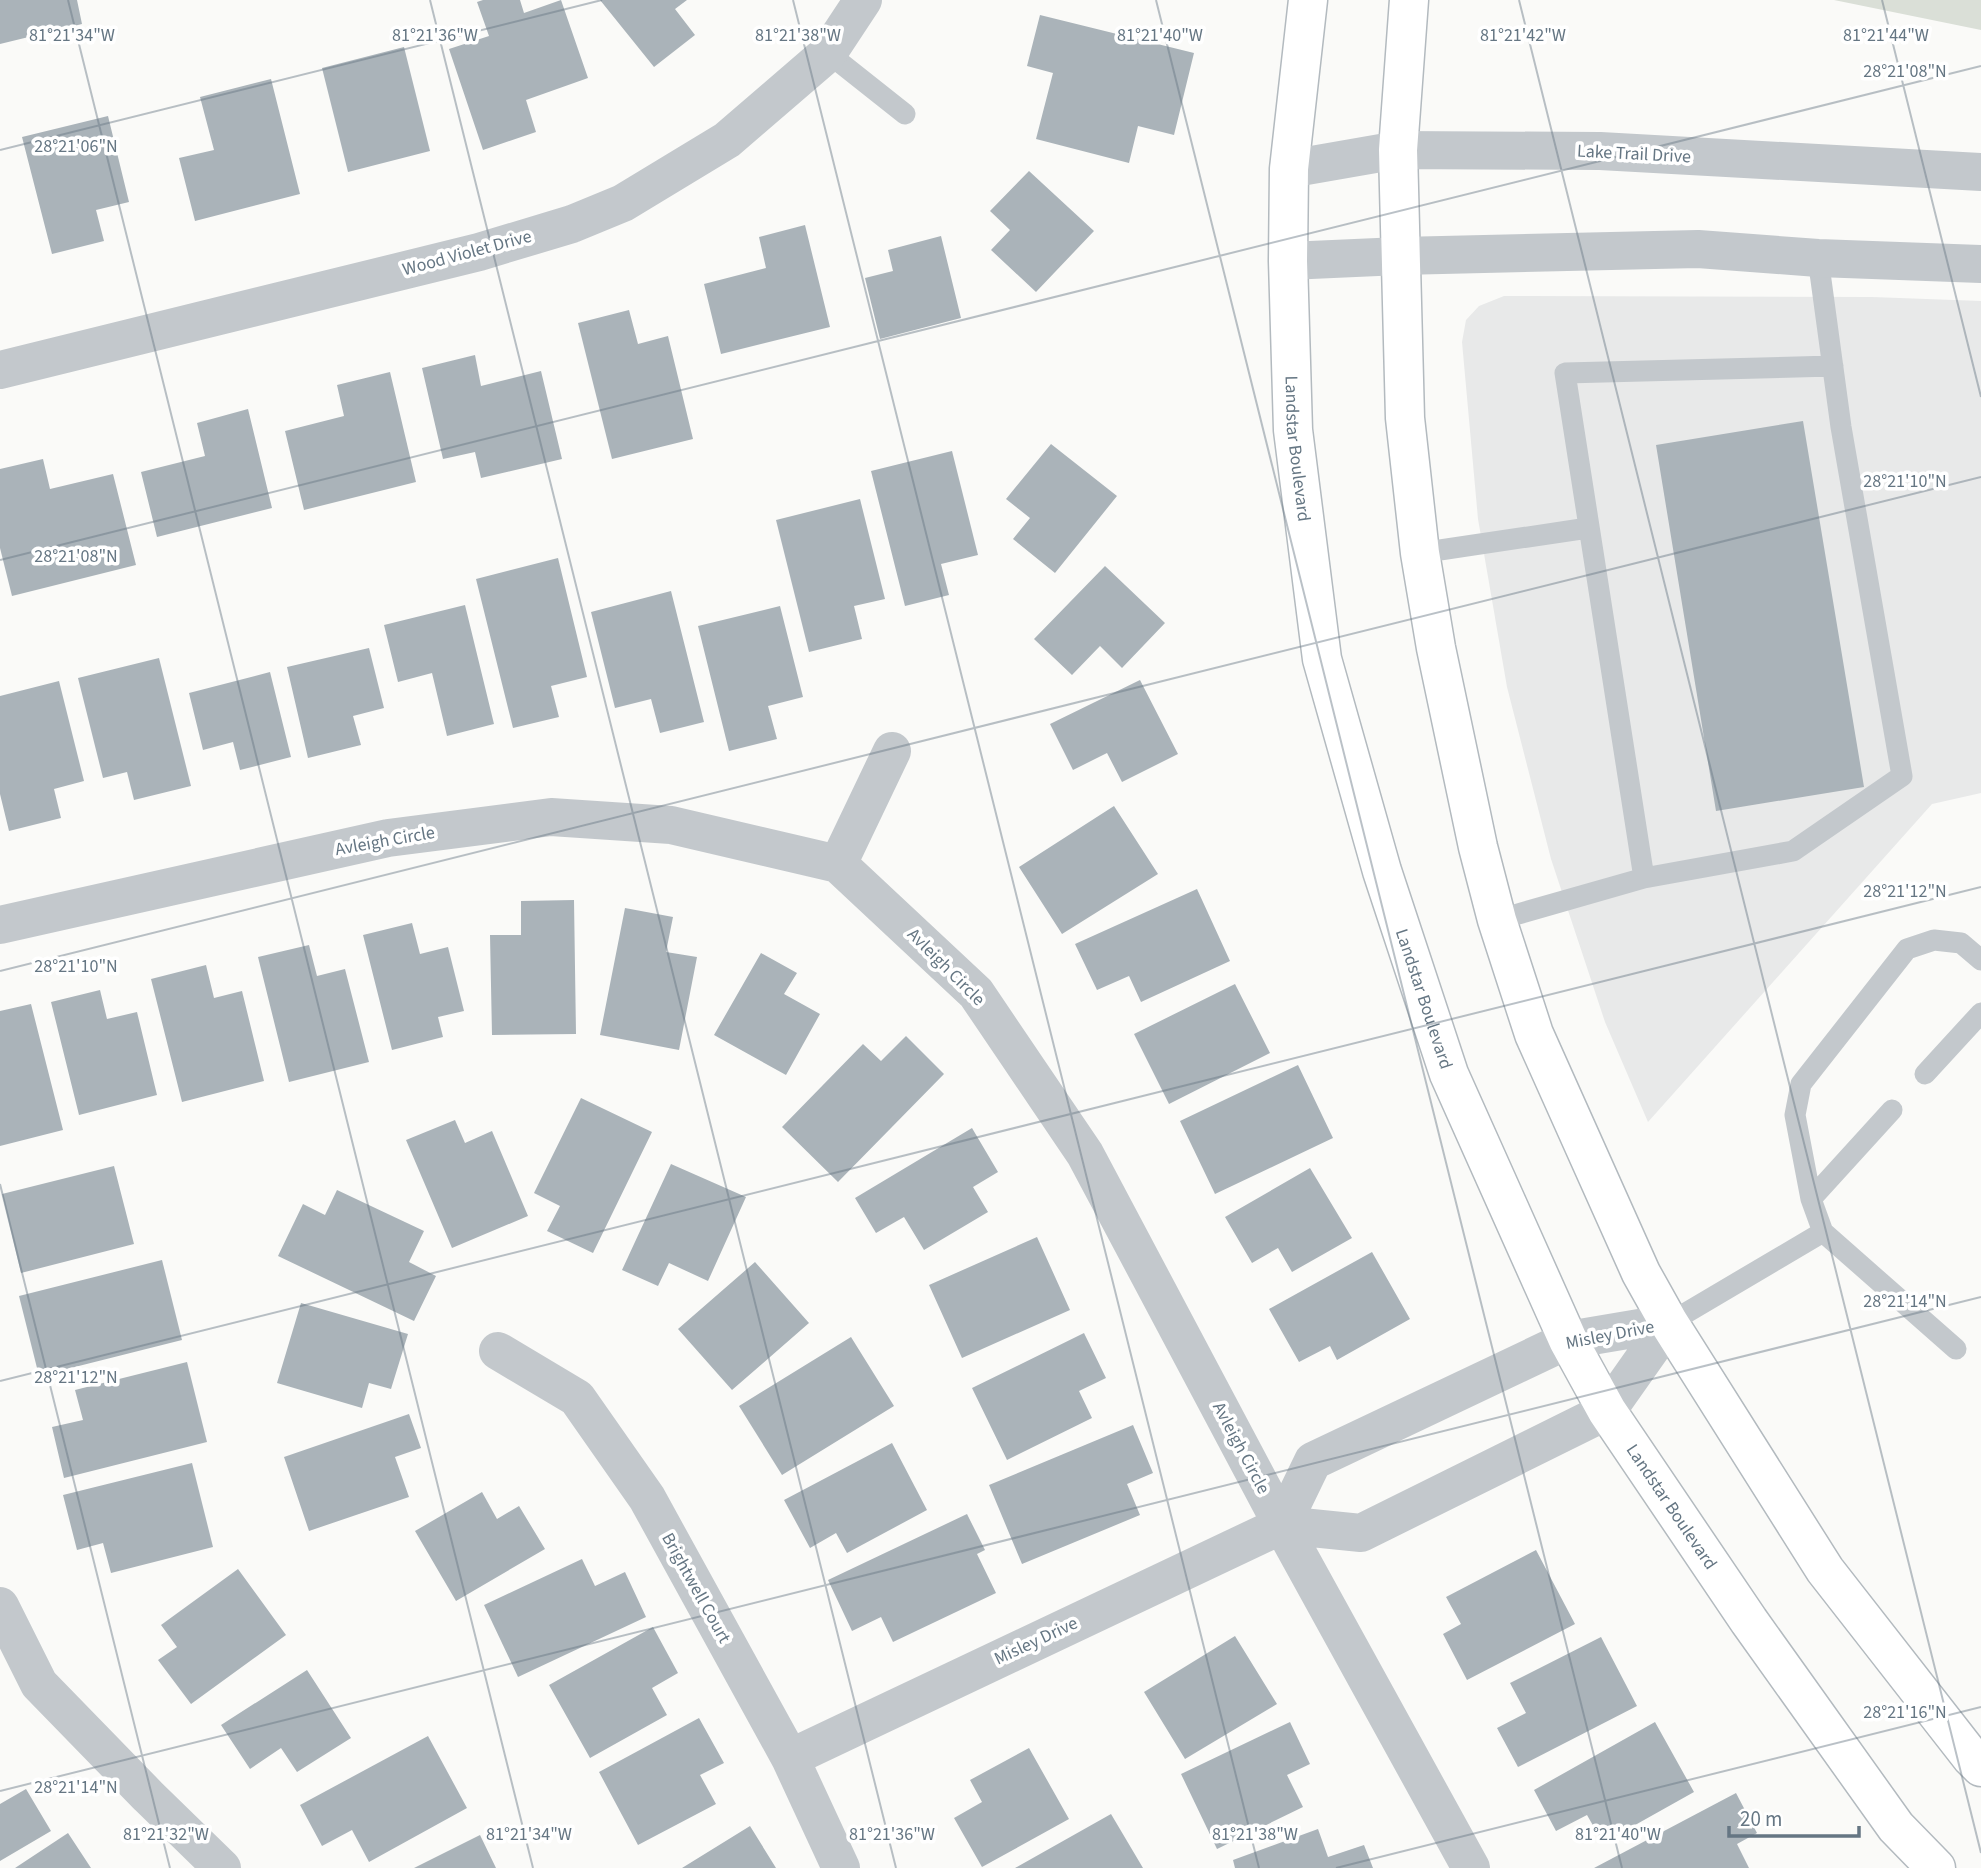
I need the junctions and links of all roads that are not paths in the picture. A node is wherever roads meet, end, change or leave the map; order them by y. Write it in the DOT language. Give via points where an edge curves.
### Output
graph roads {
  1 [pos="863,0"];
  2 [pos="1308,0"];
  3 [pos="1409,0"];
  4 [pos="828,53"];
  5 [pos="905,114"];
  6 [pos="1398,150"];
  7 [pos="1289,169"];
  8 [pos="1981,172"];
  9 [pos="1400,256"];
  10 [pos="1818,258"];
  11 [pos="1289,261"];
  12 [pos="1981,264"];
  13 [pos="1833,366"];
  14 [pos="0,370"];
  15 [pos="1588,528"];
  16 [pos="1420,553"];
  17 [pos="892,751"];
  18 [pos="838,864"];
  19 [pos="1644,878"];
  20 [pos="1497,920"];
  21 [pos="0,925"];
  22 [pos="1981,960"];
  23 [pos="1981,1013"];
  24 [pos="1925,1074"];
  25 [pos="1892,1110"];
  26 [pos="1811,1199"];
  27 [pos="1823,1233"];
  28 [pos="1669,1323"];
  29 [pos="1568,1340"];
  30 [pos="1956,1349"];
  31 [pos="498,1351"];
  32 [pos="1606,1411"];
  33 [pos="1282,1525"];
  34 [pos="0,1606"];
  35 [pos="790,1758"];
  36 [pos="1981,1767"];
  37 [pos="222,1868"];
  38 [pos="841,1868"];
  39 [pos="1471,1868"];
  40 [pos="1936,1868"];
  1 -- 4 [label="street, Wood Violet Drive"];
  2 -- 7 [label="main road, Landstar Boulevard"];
  3 -- 6 [label="main road"];
  4 -- 5 [label="lane"];
  4 -- 14 [label="street, Wood Violet Drive" via="727,140 623,203 572,224 479,252"];
  6 -- 7 [label="street, Lake Trail Drive"];
  6 -- 8 [label="street, Lake Trail Drive" via="1600,151"];
  6 -- 9 [label="main road"];
  7 -- 11 [label="main road, Landstar Boulevard"];
  9 -- 10 [label="street" via="1698,249"];
  9 -- 11 [label="street"];
  9 -- 16 [label="main road" via="1405,418"];
  10 -- 12 [label="street"];
  10 -- 13 [label="lane"];
  11 -- 29 [label="main road, Landstar Boulevard" via="1293,430 1322,659 1382,871 1449,1074"];
  13 -- 15 [label="lane" via="1565,373"];
  13 -- 19 [label="lane" via="1902,776 1793,851"];
  15 -- 16 [label="lane"];
  15 -- 19 [label="lane"];
  16 -- 20 [label="main road" via="1436,648"];
  17 -- 18 [label="street"];
  18 -- 21 [label="street, Avleigh Circle" via="671,825 551,817 388,838"];
  18 -- 33 [label="street, Avleigh Circle" via="976,993 1085,1154"];
  19 -- 20 [label="lane"];
  20 -- 28 [label="main road" via="1534,1034 1641,1273"];
  22 -- 26 [label="lane" via="1961,943 1934,940 1907,949 1801,1084 1795,1115"];
  23 -- 24 [label="lane"];
  25 -- 26 [label="lane"];
  26 -- 27 [label="lane"];
  27 -- 28 [label="lane"];
  27 -- 30 [label="lane"];
  28 -- 29 [label="street, Misley Drive"];
  28 -- 32 [label="street, Misley Drive"];
  28 -- 36 [label="main road" via="1825,1570"];
  29 -- 32 [label="main road, Landstar Boulevard"];
  29 -- 33 [label="street, Misley Drive" via="1313,1461"];
  31 -- 35 [label="street, Brightwell Court" via="577,1398 647,1498"];
  32 -- 33 [label="street, Misley Drive" via="1361,1533"];
  32 -- 40 [label="main road, Landstar Boulevard" via="1896,1827"];
  33 -- 35 [label="street, Misley Drive"];
  33 -- 39 [label="street, Avleigh Circle"];
  34 -- 37 [label="street" via="39,1684"];
  35 -- 38 [label="street, Brightwell Court"];
}
